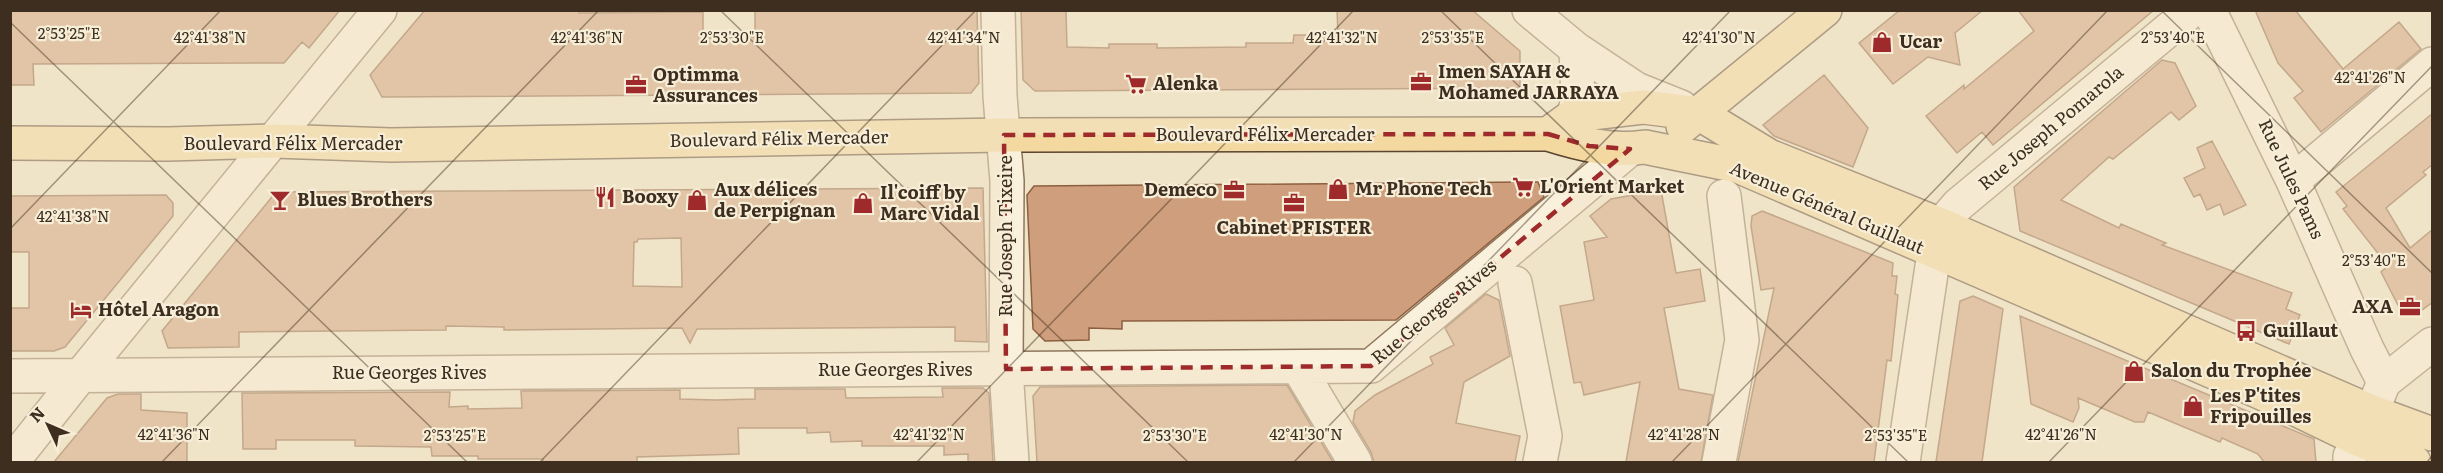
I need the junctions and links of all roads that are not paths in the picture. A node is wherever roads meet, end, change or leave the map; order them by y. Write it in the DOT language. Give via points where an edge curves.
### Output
graph roads {
  1 [pos="380,10"];
  2 [pos="998,10"];
  3 [pos="1529,10"];
  4 [pos="1825,10"];
  5 [pos="2192,10"];
  6 [pos="2209,10"];
  7 [pos="1576,49"];
  8 [pos="2433,64"];
  9 [pos="1700,114"];
  10 [pos="1574,115"];
  11 [pos="1004,135"];
  12 [pos="1548,135"];
  13 [pos="274,141"];
  14 [pos="10,143"];
  15 [pos="1638,148"];
  16 [pos="2294,181"];
  17 [pos="1724,196"];
  18 [pos="1937,239"];
  19 [pos="1515,283"];
  20 [pos="2433,344"];
  21 [pos="1298,367"];
  22 [pos="1006,369"];
  23 [pos="81,375"];
  24 [pos="10,376"];
  25 [pos="2384,382"];
  26 [pos="2433,434"];
  27 [pos="2361,438"];
  28 [pos="12,462"];
  29 [pos="1012,462"];
  30 [pos="1355,462"];
  31 [pos="1540,462"];
  32 [pos="1719,462"];
  33 [pos="1903,462"];
  34 [pos="2414,462"];
  1 -- 13 [label="street"];
  2 -- 11 [label="street, Rue Joseph Tixeire"];
  3 -- 7 [label="street"];
  4 -- 9 [label="main road"];
  5 -- 18 [label="street, Rue Joseph Pomarola" via="1958,205"];
  6 -- 16 [label="street, Rue Jules Pams"];
  7 -- 9 [label="street" via="1636,89"];
  7 -- 10 [label="street" via="1578,99"];
  8 -- 16 [label="street"];
  9 -- 10 [label="main road, Avenue Général Guillaut" via="1643,107"];
  9 -- 15 [label="main road" via="1671,135"];
  9 -- 18 [label="main road, Avenue Général Guillaut" via="1769,156"];
  10 -- 12 [label="main road"];
  11 -- 12 [label="main road, Boulevard Félix Mercader"];
  11 -- 13 [label="main road, Boulevard Félix Mercader" via="391,145"];
  11 -- 22 [label="street, Rue Joseph Tixeire"];
  12 -- 15 [label="main road, Avenue Général Guillaut" via="1589,146"];
  13 -- 14 [label="main road, Boulevard Félix Mercader"];
  13 -- 23 [label="street"];
  15 -- 18 [label="main road, Avenue Général Guillaut" via="1738,166"];
  15 -- 21 [label="street, Rue Georges Rives" via="1371,366"];
  16 -- 25 [label="street, Rue Jules Pams"];
  17 -- 32 [label="street" via="1742,340"];
  18 -- 27 [label="main road, Avenue Général Guillaut"];
  18 -- 33 [label="street"];
  19 -- 31 [label="street" via="1545,436"];
  20 -- 25 [label="street"];
  21 -- 22 [label="street, Rue Georges Rives"];
  21 -- 30 [label="street"];
  22 -- 23 [label="street, Rue Georges Rives"];
  22 -- 29 [label="street, Rue Joseph Tixeire"];
  23 -- 24 [label="street, Rue Georges Rives"];
  23 -- 28 [label="street"];
  25 -- 27 [label="street"];
  26 -- 27 [label="main road, Avenue Général Guillaut"];
  27 -- 34 [label="main road, Avenue Général Guillaut"];
}
